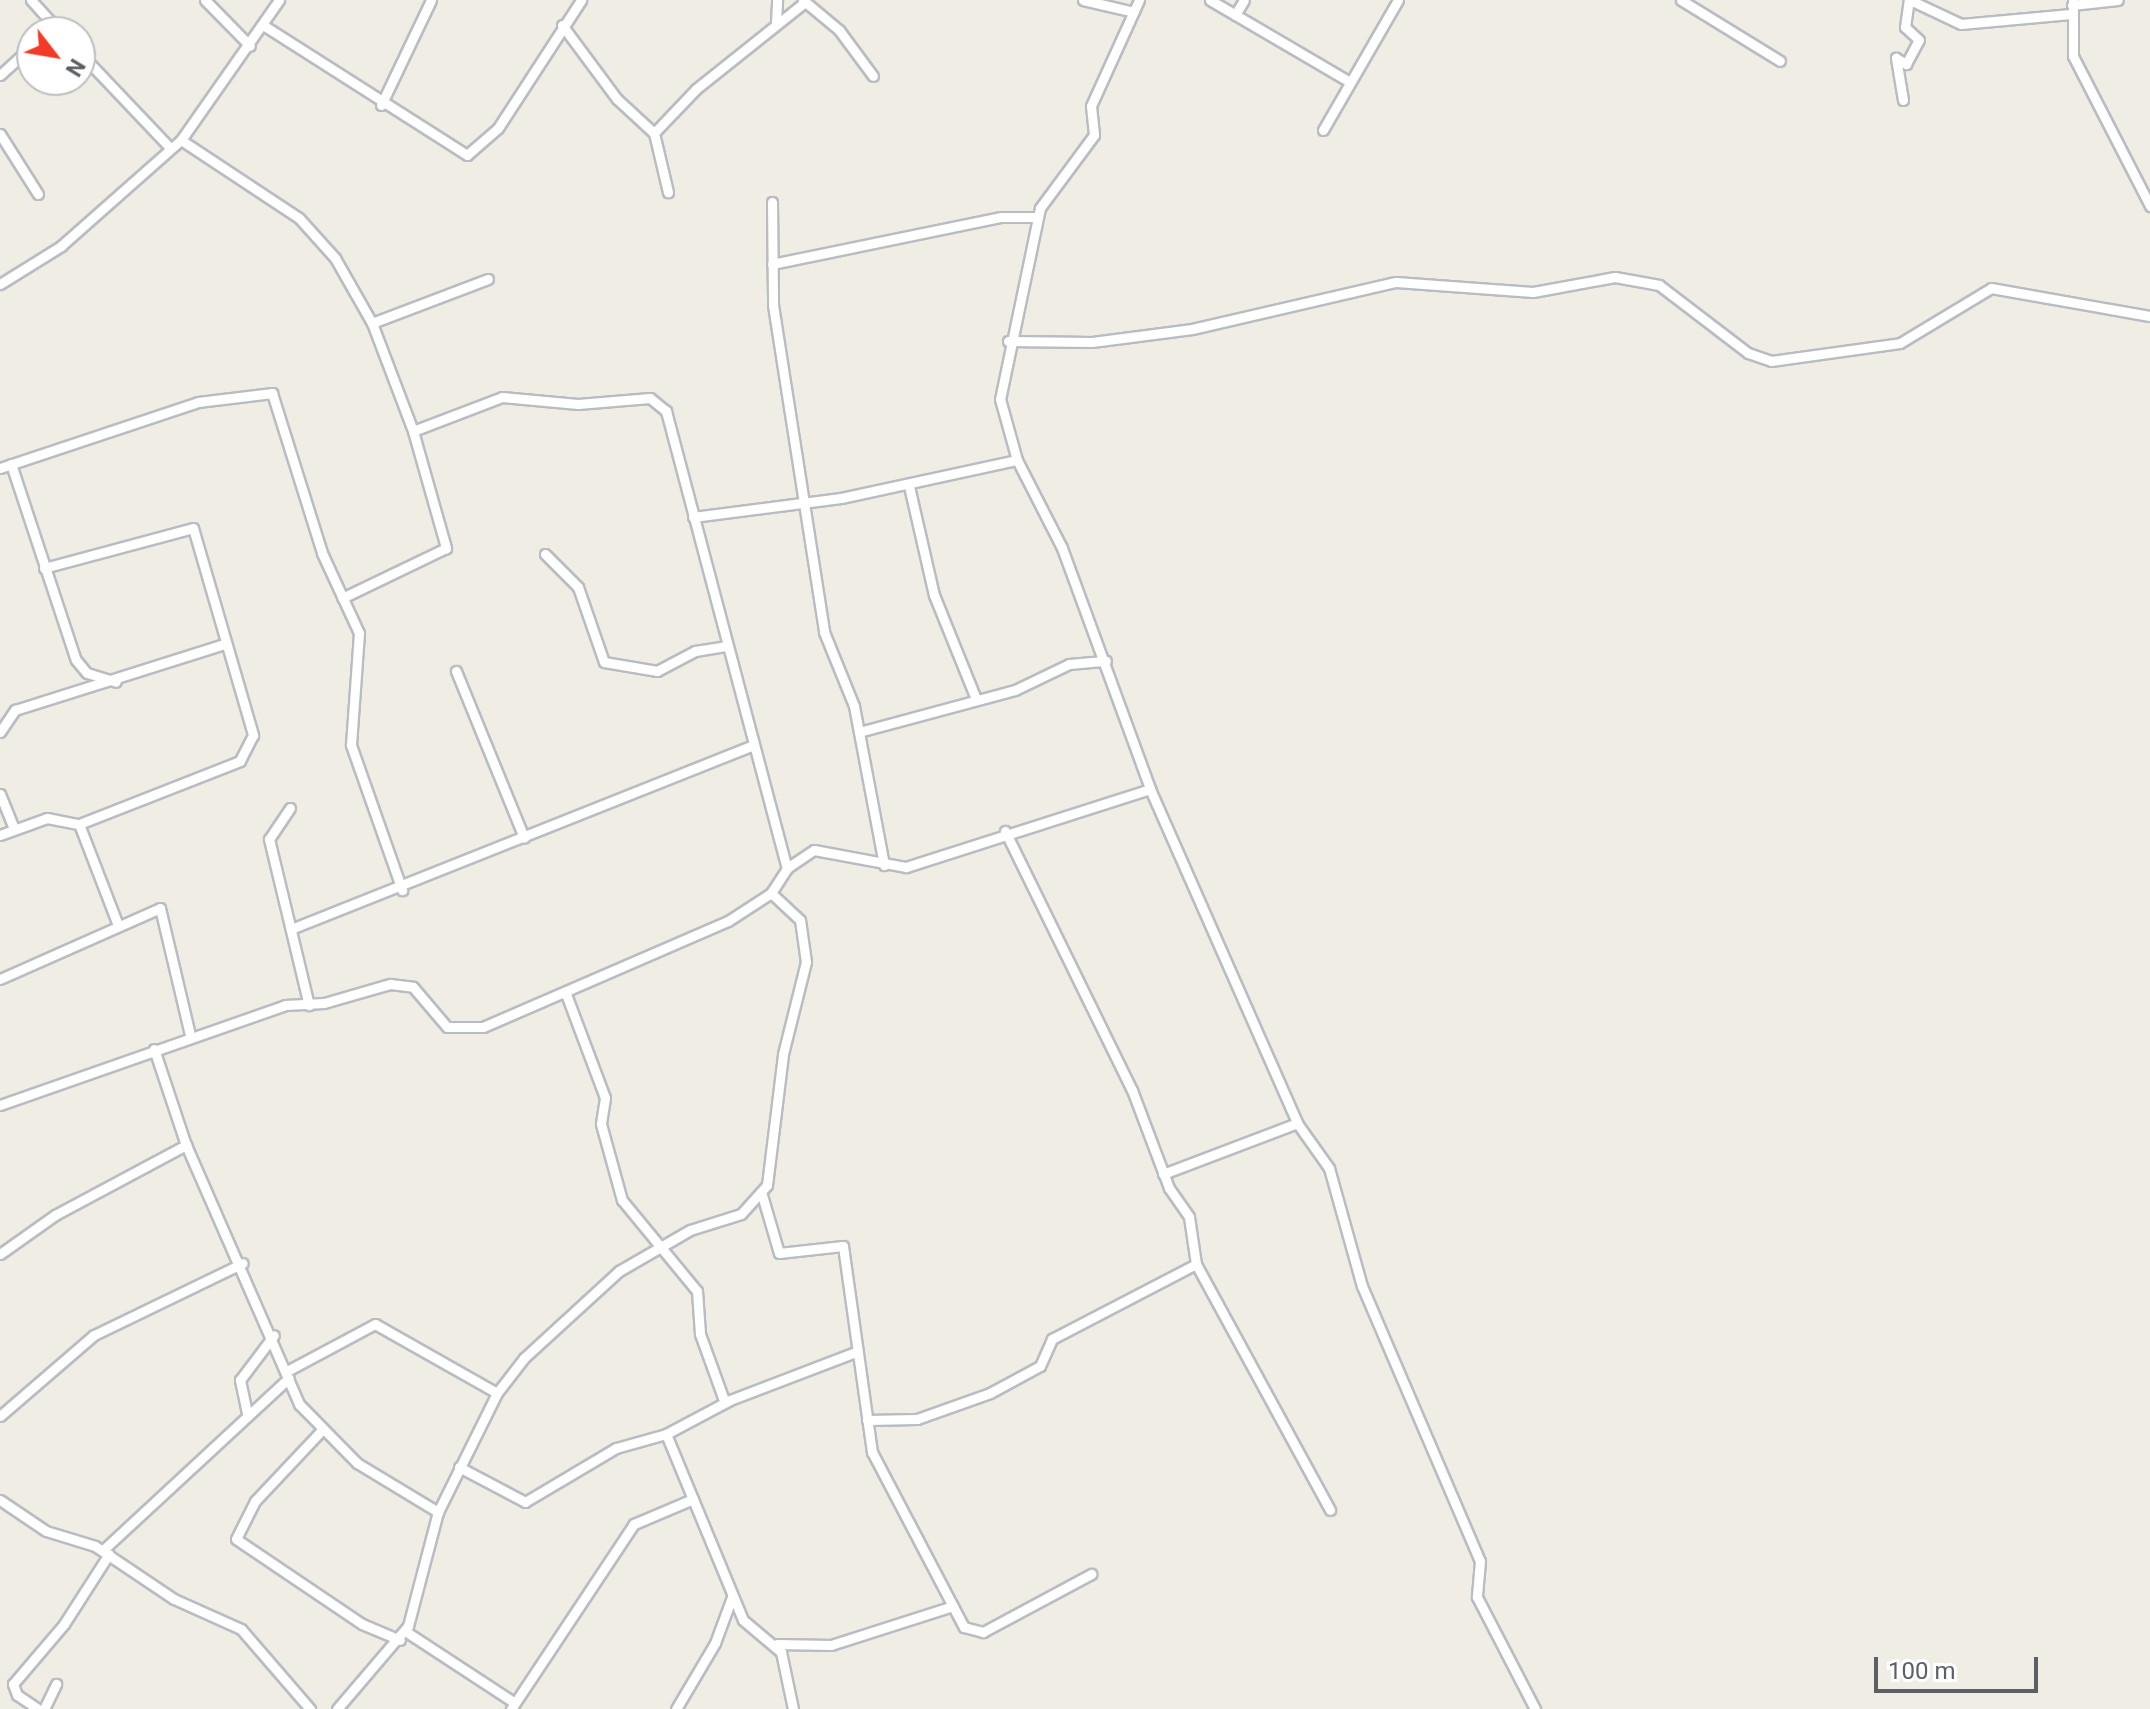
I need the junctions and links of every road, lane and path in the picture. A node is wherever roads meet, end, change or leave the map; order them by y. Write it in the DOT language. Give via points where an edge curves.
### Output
graph roads {
  1 [pos="31,0"];
  2 [pos="205,0"];
  3 [pos="279,0"];
  4 [pos="431,0"];
  5 [pos="579,0"];
  6 [pos="777,0"];
  7 [pos="1083,0"];
  8 [pos="1139,0"];
  9 [pos="1210,0"];
  10 [pos="1244,0"];
  11 [pos="1398,0"];
  12 [pos="1681,0"];
  13 [pos="1910,0"];
  14 [pos="2118,0"];
  15 [pos="804,1"];
  16 [pos="2072,6"];
  17 [pos="1134,12"];
  18 [pos="1235,15"];
  19 [pos="43,16"];
  20 [pos="776,22"];
  21 [pos="263,25"];
  22 [pos="562,25"];
  23 [pos="250,46"];
  24 [pos="16,60"];
  25 [pos="1780,61"];
  26 [pos="96,70"];
  27 [pos="0,75"];
  28 [pos="873,76"];
  29 [pos="1348,81"];
  30 [pos="1903,100"];
  31 [pos="381,105"];
  32 [pos="1323,130"];
  33 [pos="654,133"];
  34 [pos="0,134"];
  35 [pos="181,140"];
  36 [pos="170,148"];
  37 [pos="668,192"];
  38 [pos="38,194"];
  39 [pos="772,202"];
  40 [pos="2150,206"];
  41 [pos="1037,217"];
  42 [pos="772,264"];
  43 [pos="488,279"];
  44 [pos="0,284"];
  45 [pos="2150,316"];
  46 [pos="372,323"];
  47 [pos="1008,341"];
  48 [pos="413,431"];
  49 [pos="1017,460"];
  50 [pos="11,464"];
  51 [pos="0,468"];
  52 [pos="909,486"];
  53 [pos="806,502"];
  54 [pos="693,517"];
  55 [pos="545,554"];
  56 [pos="44,568"];
  57 [pos="342,598"];
  58 [pos="224,644"];
  59 [pos="726,646"];
  60 [pos="1106,661"];
  61 [pos="456,671"];
  62 [pos="116,682"];
  63 [pos="976,699"];
  64 [pos="0,732"];
  65 [pos="859,732"];
  66 [pos="754,745"];
  67 [pos="1150,789"];
  68 [pos="0,794"];
  69 [pos="290,808"];
  70 [pos="79,824"];
  71 [pos="14,829"];
  72 [pos="1005,831"];
  73 [pos="0,835"];
  74 [pos="524,838"];
  75 [pos="884,865"];
  76 [pos="787,868"];
  77 [pos="402,890"];
  78 [pos="771,893"];
  79 [pos="118,925"];
  80 [pos="291,929"];
  81 [pos="0,979"];
  82 [pos="566,994"];
  83 [pos="309,1005"];
  84 [pos="190,1035"];
  85 [pos="154,1049"];
  86 [pos="0,1105"];
  87 [pos="1297,1123"];
  88 [pos="186,1145"];
  89 [pos="1163,1174"];
  90 [pos="762,1195"];
  91 [pos="658,1246"];
  92 [pos="0,1254"];
  93 [pos="243,1263"];
  94 [pos="1196,1264"];
  95 [pos="274,1335"];
  96 [pos="853,1353"];
  97 [pos="288,1374"];
  98 [pos="497,1393"];
  99 [pos="725,1403"];
  100 [pos="247,1413"];
  101 [pos="0,1416"];
  102 [pos="867,1420"];
  103 [pos="321,1431"];
  104 [pos="666,1434"];
  105 [pos="459,1467"];
  106 [pos="693,1499"];
  107 [pos="0,1500"];
  108 [pos="1330,1510"];
  109 [pos="438,1512"];
  110 [pos="106,1552"];
  111 [pos="1091,1574"];
  112 [pos="732,1597"];
  113 [pos="953,1606"];
  114 [pos="402,1636"];
  115 [pos="777,1644"];
  116 [pos="56,1684"];
  117 [pos="513,1706"];
  118 [pos="41,1709"];
  119 [pos="310,1709"];
  120 [pos="337,1709"];
  121 [pos="676,1709"];
  122 [pos="793,1709"];
  123 [pos="1535,1709"];
  1 -- 19 [label="street"];
  2 -- 23 [label="street"];
  3 -- 21 [label="street"];
  4 -- 31 [label="street"];
  5 -- 22 [label="street"];
  6 -- 20 [label="street"];
  7 -- 17 [label="street"];
  8 -- 17 [label="street"];
  9 -- 18 [label="street"];
  10 -- 18 [label="street"];
  11 -- 29 [label="street"];
  12 -- 25 [label="street"];
  13 -- 16 [label="street" via="1961,24"];
  13 -- 30 [label="street" via="1905,27 1919,40 1906,64 1896,58"];
  14 -- 16 [label="street"];
  15 -- 20 [label="street"];
  15 -- 28 [label="street" via="839,30"];
  16 -- 40 [label="street" via="2073,56"];
  17 -- 41 [label="street" via="1091,106 1094,135"];
  18 -- 29 [label="street"];
  20 -- 33 [label="street"];
  21 -- 23 [label="street"];
  21 -- 31 [label="street"];
  22 -- 31 [label="street" via="476,153 455,151"];
  22 -- 33 [label="street" via="617,99"];
  23 -- 35 [label="street"];
  24 -- 27 [label="street"];
  26 -- 36 [label="street"];
  29 -- 32 [label="street"];
  33 -- 37 [label="street"];
  34 -- 38 [label="street"];
  35 -- 36 [label="street"];
  35 -- 46 [label="street" via="299,218 335,258"];
  36 -- 44 [label="street" via="61,246"];
  39 -- 42 [label="street"];
  41 -- 42 [label="street" via="1001,217"];
  41 -- 47 [label="street"];
  42 -- 53 [label="street" via="779,355"];
  43 -- 46 [label="street"];
  45 -- 47 [label="street" via="1991,288 1900,343 1771,361 1737,345 1659,285 1615,277 1533,292 1396,282 1192,329 1092,342"];
  46 -- 48 [label="street"];
  47 -- 49 [label="street" via="1000,399"];
  48 -- 54 [label="street" via="502,397 578,404 650,398 666,411"];
  48 -- 57 [label="street" via="446,548"];
  49 -- 52 [label="street"];
  49 -- 60 [label="street"];
  50 -- 51 [label="street"];
  50 -- 56 [label="street"];
  50 -- 57 [label="street" via="198,402 272,393"];
  52 -- 53 [label="street"];
  52 -- 63 [label="street" via="934,595"];
  53 -- 54 [label="street"];
  53 -- 65 [label="street" via="824,632"];
  54 -- 59 [label="street"];
  55 -- 59 [label="street" via="578,587 604,662 657,671 695,651"];
  56 -- 58 [label="street" via="193,528"];
  56 -- 62 [label="street" via="76,660 87,673"];
  57 -- 77 [label="street" via="361,641 351,745"];
  58 -- 62 [label="street"];
  58 -- 70 [label="street" via="253,735 240,761"];
  59 -- 66 [label="street"];
  60 -- 63 [label="street" via="1069,664"];
  60 -- 67 [label="street"];
  61 -- 74 [label="street"];
  62 -- 64 [label="street" via="15,710"];
  63 -- 65 [label="street"];
  65 -- 75 [label="street"];
  66 -- 74 [label="street"];
  66 -- 76 [label="street"];
  67 -- 72 [label="street"];
  67 -- 87 [label="street"];
  68 -- 71 [label="street"];
  69 -- 80 [label="street" via="269,839"];
  70 -- 71 [label="street" via="47,818"];
  70 -- 79 [label="street"];
  71 -- 73 [label="street"];
  72 -- 75 [label="street" via="906,867"];
  72 -- 89 [label="street" via="1132,1090"];
  74 -- 77 [label="street"];
  75 -- 76 [label="street" via="814,850"];
  76 -- 78 [label="street"];
  77 -- 80 [label="street"];
  78 -- 82 [label="street"];
  78 -- 90 [label="street" via="800,920 806,962 783,1054 775,1158"];
  79 -- 81 [label="street"];
  79 -- 84 [label="street" via="152,908 166,916"];
  80 -- 83 [label="street"];
  82 -- 83 [label="street" via="463,1028 436,1020 422,995 403,982"];
  82 -- 91 [label="street" via="605,1098 601,1124 622,1200"];
  83 -- 84 [label="street" via="285,1005"];
  84 -- 85 [label="street"];
  85 -- 86 [label="street"];
  85 -- 88 [label="street"];
  87 -- 89 [label="street"];
  87 -- 123 [label="street" via="1329,1168 1362,1286 1480,1561 1477,1597"];
  88 -- 92 [label="street" via="55,1215"];
  88 -- 93 [label="street"];
  89 -- 94 [label="street" via="1189,1217"];
  90 -- 91 [label="street" via="741,1214"];
  90 -- 96 [label="street" via="779,1253 843,1246"];
  91 -- 98 [label="street" via="533,1349"];
  91 -- 99 [label="street" via="697,1291 700,1334"];
  93 -- 95 [label="street"];
  93 -- 101 [label="street" via="94,1335"];
  94 -- 102 [label="street" via="1052,1339 1044,1362 990,1393 917,1419"];
  94 -- 108 [label="street"];
  95 -- 97 [label="street"];
  95 -- 100 [label="street" via="240,1380"];
  96 -- 99 [label="street"];
  96 -- 102 [label="street"];
  97 -- 98 [label="street" via="375,1324"];
  97 -- 100 [label="street"];
  97 -- 103 [label="street"];
  98 -- 105 [label="street"];
  99 -- 104 [label="street"];
  100 -- 110 [label="street"];
  102 -- 113 [label="street" via="879,1466"];
  103 -- 109 [label="street"];
  103 -- 114 [label="street" via="255,1501 236,1539 362,1624"];
  104 -- 105 [label="street" via="594,1458 525,1502"];
  104 -- 106 [label="street"];
  105 -- 109 [label="street"];
  106 -- 112 [label="street"];
  106 -- 117 [label="street" via="634,1524"];
  107 -- 110 [label="street" via="46,1531"];
  109 -- 114 [label="street"];
  110 -- 118 [label="street" via="64,1624 13,1684"];
  110 -- 119 [label="street" via="174,1599 241,1629"];
  111 -- 113 [label="street" via="1045,1604 976,1634"];
  112 -- 115 [label="street" via="743,1620"];
  112 -- 121 [label="street"];
  113 -- 115 [label="street" via="840,1643"];
  114 -- 117 [label="street"];
  114 -- 120 [label="street"];
  115 -- 122 [label="street"];
  116 -- 118 [label="street"];
}
